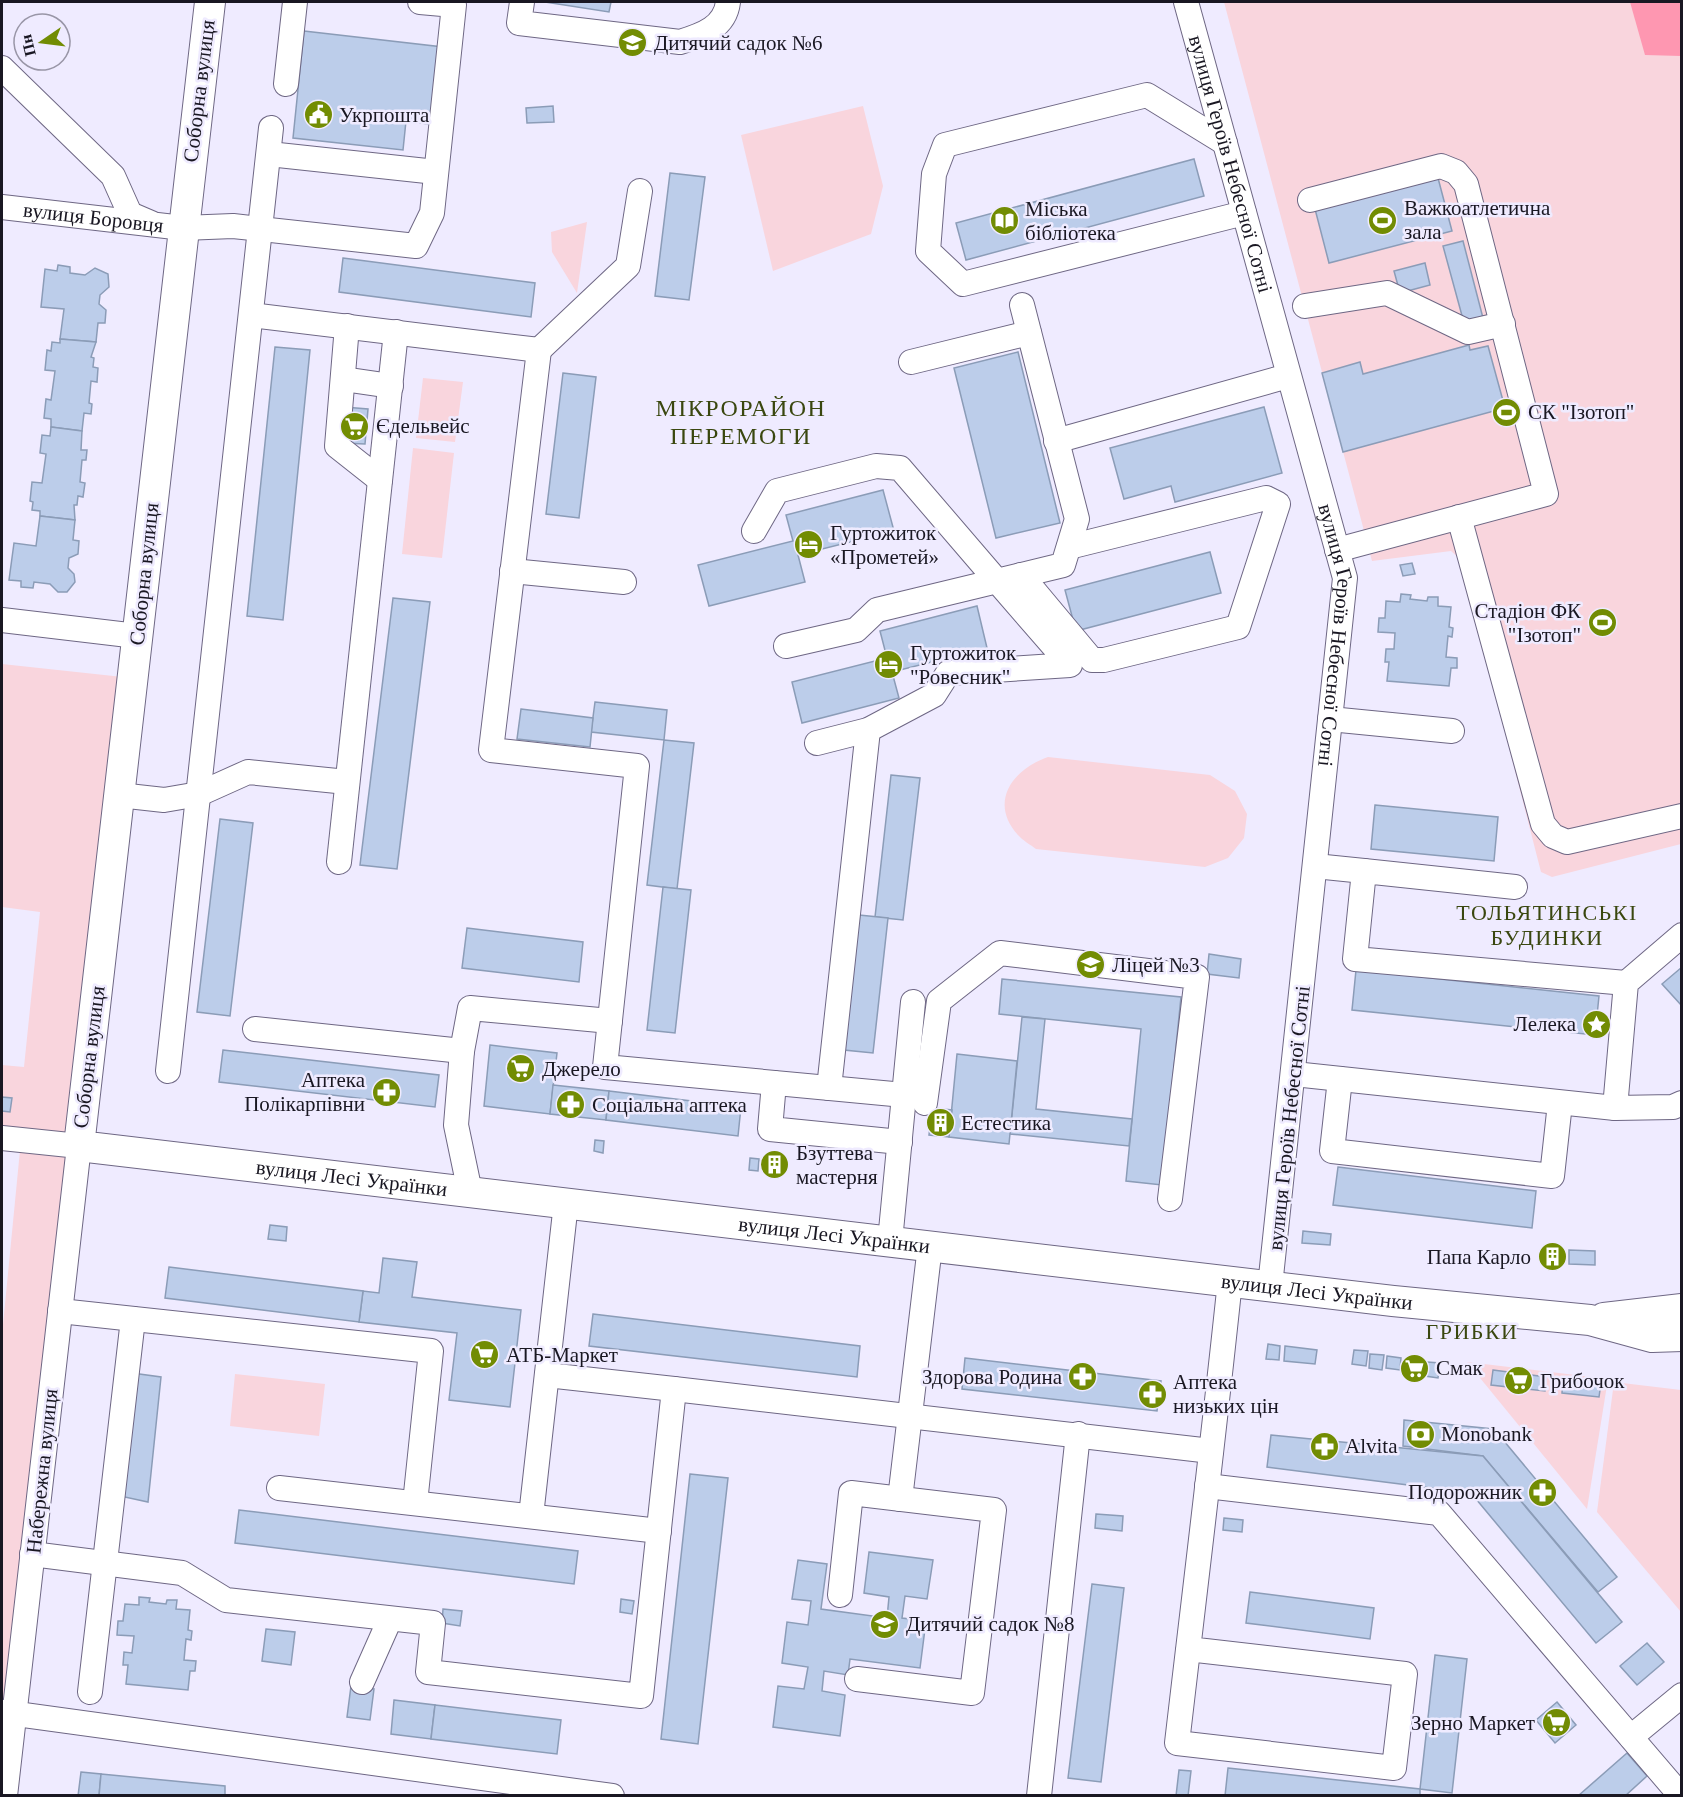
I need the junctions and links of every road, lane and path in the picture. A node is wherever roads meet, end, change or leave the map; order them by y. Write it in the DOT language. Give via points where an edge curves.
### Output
graph roads {
  1 [pos="210,2"];
  2 [pos="295,2"];
  3 [pos="420,2"];
  4 [pos="522,2"];
  5 [pos="728,2"];
  6 [pos="1186,2"];
  7 [pos="458,3"];
  8 [pos="2,68"];
  9 [pos="286,84"];
  10 [pos="272,128"];
  11 [pos="1225,143"];
  12 [pos="269,154"];
  13 [pos="436,172"];
  14 [pos="640,191"];
  15 [pos="1310,200"];
  16 [pos="2,207"];
  17 [pos="1244,213"];
  18 [pos="154,224"];
  19 [pos="183,228"];
  20 [pos="261,229"];
  21 [pos="1022,305"];
  22 [pos="1305,306"];
  23 [pos="251,315"];
  24 [pos="1503,324"];
  25 [pos="347,326"];
  26 [pos="396,332"];
  27 [pos="1029,333"];
  28 [pos="539,350"];
  29 [pos="910,362"];
  30 [pos="1288,376"];
  31 [pos="343,379"];
  32 [pos="391,386"];
  33 [pos="1056,441"];
  34 [pos="380,480"];
  35 [pos="1460,516"];
  36 [pos="754,531"];
  37 [pos="1069,547"];
  38 [pos="1337,550"];
  39 [pos="512,571"];
  40 [pos="1021,575"];
  41 [pos="997,581"];
  42 [pos="624,582"];
  43 [pos="2,620"];
  44 [pos="137,636"];
  45 [pos="786,646"];
  46 [pos="1330,719"];
  47 [pos="868,730"];
  48 [pos="1452,731"];
  49 [pos="817,742"];
  50 [pos="347,782"];
  51 [pos="199,794"];
  52 [pos="119,795"];
  53 [pos="1682,816"];
  54 [pos="339,862"];
  55 [pos="1315,866"];
  56 [pos="1364,871"];
  57 [pos="1515,888"];
  58 [pos="1682,935"];
  59 [pos="1626,983"];
  60 [pos="939,1001"];
  61 [pos="610,1021"];
  62 [pos="255,1029"];
  63 [pos="462,1051"];
  64 [pos="168,1071"];
  65 [pos="1294,1074"];
  66 [pos="1340,1079"];
  67 [pos="774,1083"];
  68 [pos="829,1088"];
  69 [pos="915,1099"];
  70 [pos="1560,1102"];
  71 [pos="1682,1103"];
  72 [pos="1615,1108"];
  73 [pos="2,1138"];
  74 [pos="900,1142"];
  75 [pos="79,1146"];
  76 [pos="470,1192"];
  77 [pos="1170,1199"];
  78 [pos="566,1203"];
  79 [pos="890,1241"];
  80 [pos="930,1246"];
  81 [pos="1230,1281"];
  82 [pos="1270,1286"];
  83 [pos="1682,1309"];
  84 [pos="60,1311"];
  85 [pos="133,1319"];
  86 [pos="1590,1320"];
  87 [pos="1682,1336"];
  88 [pos="1652,1337"];
  89 [pos="1682,1343"];
  90 [pos="547,1374"];
  91 [pos="675,1389"];
  92 [pos="910,1415"];
  93 [pos="1078,1434"];
  94 [pos="1211,1451"];
  95 [pos="1207,1486"];
  96 [pos="279,1488"];
  97 [pos="900,1499"];
  98 [pos="415,1503"];
  99 [pos="531,1516"];
  100 [pos="659,1531"];
  101 [pos="32,1554"];
  102 [pos="106,1563"];
  103 [pos="840,1595"];
  104 [pos="390,1618"];
  105 [pos="1188,1648"];
  106 [pos="857,1679"];
  107 [pos="362,1682"];
  108 [pos="90,1692"];
  109 [pos="1682,1695"];
  110 [pos="8,1713"];
  111 [pos="1631,1737"];
  112 [pos="1672,1792"];
  113 [pos="5,1796"];
  114 [pos="612,1796"];
  115 [pos="1039,1796"];
  1 -- 19 [label="main road, Соборна вулиця"];
  2 -- 9 [label="street"];
  3 -- 7 [label="street"];
  4 -- 5 [label="street" via="519,23 680,42 715,28 727,11"];
  6 -- 11 [label="street, вулиця Героїв Небесної Сотні"];
  7 -- 13 [label="street"];
  8 -- 18 [label="street" via="113,176 130,214"];
  10 -- 12 [label="street"];
  11 -- 17 [label="street, вулиця Героїв Небесної Сотні"];
  11 -- 17 [label="street" via="1147,95 945,145 934,174 928,251 963,284"];
  12 -- 13 [label="street"];
  12 -- 20 [label="street"];
  13 -- 20 [label="street, вулиця Боровця" via="432,213 416,246"];
  14 -- 28 [label="street" via="628,266"];
  15 -- 24 [label="street" via="1441,166 1456,172 1466,184"];
  16 -- 18 [label="street, вулиця Боровця"];
  17 -- 30 [label="street, вулиця Героїв Небесної Сотні"];
  18 -- 19 [label="street, вулиця Боровця"];
  19 -- 20 [label="street, вулиця Боровця"];
  19 -- 44 [label="main road, Соборна вулиця"];
  20 -- 23 [label="street"];
  21 -- 27 [label="street"];
  22 -- 24 [label="street" via="1387,293 1468,332"];
  23 -- 25 [label="street"];
  23 -- 51 [label="street"];
  24 -- 35 [label="street" via="1546,494"];
  25 -- 26 [label="street"];
  25 -- 31 [label="street"];
  26 -- 28 [label="street"];
  26 -- 32 [label="street"];
  27 -- 29 [label="street"];
  27 -- 33 [label="street"];
  28 -- 39 [label="street"];
  30 -- 33 [label="street"];
  30 -- 38 [label="street, вулиця Героїв Небесної Сотні"];
  31 -- 32 [label="street"];
  31 -- 34 [label="street" via="337,446"];
  32 -- 34 [label="street"];
  33 -- 37 [label="street" via="1077,519"];
  34 -- 50 [label="street"];
  35 -- 38 [label="street"];
  35 -- 53 [label="street" via="1543,824 1553,836 1567,842"];
  36 -- 41 [label="street" via="777,491 876,466 900,468"];
  37 -- 40 [label="street" via="1063,565"];
  37 -- 40 [label="street" via="1266,498 1278,504 1238,627 1092,660"];
  38 -- 46 [label="street, вулиця Героїв Небесної Сотні" via="1345,578"];
  39 -- 42 [label="street"];
  39 -- 61 [label="street" via="491,750 637,766"];
  40 -- 41 [label="street"];
  41 -- 45 [label="street" via="878,610 856,630"];
  41 -- 47 [label="street" via="1070,665 948,673 933,695"];
  43 -- 44 [label="street"];
  44 -- 52 [label="main road, Соборна вулиця"];
  46 -- 48 [label="street"];
  46 -- 55 [label="street, вулиця Героїв Небесної Сотні"];
  47 -- 49 [label="street"];
  47 -- 68 [label="street"];
  50 -- 51 [label="street" via="248,772"];
  50 -- 54 [label="street"];
  51 -- 52 [label="street" via="164,800"];
  51 -- 64 [label="street"];
  52 -- 75 [label="main road, Соборна вулиця"];
  55 -- 56 [label="street"];
  55 -- 65 [label="street, вулиця Героїв Небесної Сотні"];
  56 -- 57 [label="street"];
  56 -- 59 [label="street" via="1355,959"];
  58 -- 59 [label="street"];
  59 -- 72 [label="street"];
  60 -- 69 [label="street"];
  60 -- 69 [label="street" via="912,1013"];
  60 -- 77 [label="street" via="1000,953 1197,977"];
  61 -- 63 [label="street" via="470,1008"];
  61 -- 67 [label="street" via="605,1067"];
  62 -- 63 [label="street"];
  63 -- 76 [label="street" via="456,1125"];
  65 -- 66 [label="street"];
  65 -- 82 [label="street, вулиця Героїв Небесної Сотні"];
  66 -- 70 [label="street"];
  66 -- 70 [label="street" via="1332,1151 1552,1176"];
  67 -- 68 [label="street"];
  67 -- 74 [label="street" via="770,1129"];
  68 -- 69 [label="street"];
  69 -- 74 [label="street"];
  70 -- 72 [label="street"];
  71 -- 72 [label="street" via="1673,1107"];
  73 -- 75 [label="street"];
  74 -- 79 [label="street"];
  75 -- 76 [label="main road, вулиця Лесі Українки"];
  75 -- 84 [label="street, Набережна вулиця"];
  76 -- 78 [label="main road, вулиця Лесі Українки"];
  78 -- 79 [label="main road, вулиця Лесі Українки"];
  78 -- 90 [label="street"];
  79 -- 80 [label="main road, вулиця Лесі Українки"];
  80 -- 81 [label="main road, вулиця Лесі Українки"];
  80 -- 92 [label="street"];
  81 -- 82 [label="main road, вулиця Лесі Українки"];
  81 -- 94 [label="street"];
  82 -- 86 [label="main road, вулиця Лесі Українки"];
  83 -- 86 [label="main road"];
  84 -- 85 [label="street"];
  84 -- 101 [label="street, Набережна вулиця"];
  85 -- 98 [label="street" via="431,1351"];
  85 -- 102 [label="street"];
  86 -- 88 [label="main road"];
  87 -- 88 [label="main road"];
  88 -- 89 [label="main road"];
  90 -- 91 [label="street"];
  90 -- 99 [label="street"];
  91 -- 92 [label="street"];
  91 -- 100 [label="street"];
  92 -- 93 [label="street"];
  92 -- 97 [label="street"];
  93 -- 94 [label="street"];
  93 -- 115 [label="street"];
  94 -- 95 [label="street"];
  95 -- 105 [label="street"];
  95 -- 111 [label="street" via="1438,1514"];
  96 -- 98 [label="street"];
  97 -- 103 [label="street" via="851,1494"];
  97 -- 106 [label="street" via="994,1510 972,1693"];
  98 -- 99 [label="street"];
  99 -- 100 [label="street"];
  100 -- 104 [label="street" via="641,1696 428,1672 433,1623"];
  101 -- 102 [label="street"];
  101 -- 110 [label="street, Набережна вулиця"];
  102 -- 104 [label="street" via="182,1573 226,1600"];
  102 -- 108 [label="street"];
  104 -- 107 [label="street"];
  105 -- 105 [label="street" via="1177,1743 1394,1768 1405,1674"];
  109 -- 111 [label="street"];
  110 -- 113 [label="street, Набережна вулиця"];
  110 -- 114 [label="street"];
  111 -- 112 [label="street"];
}
